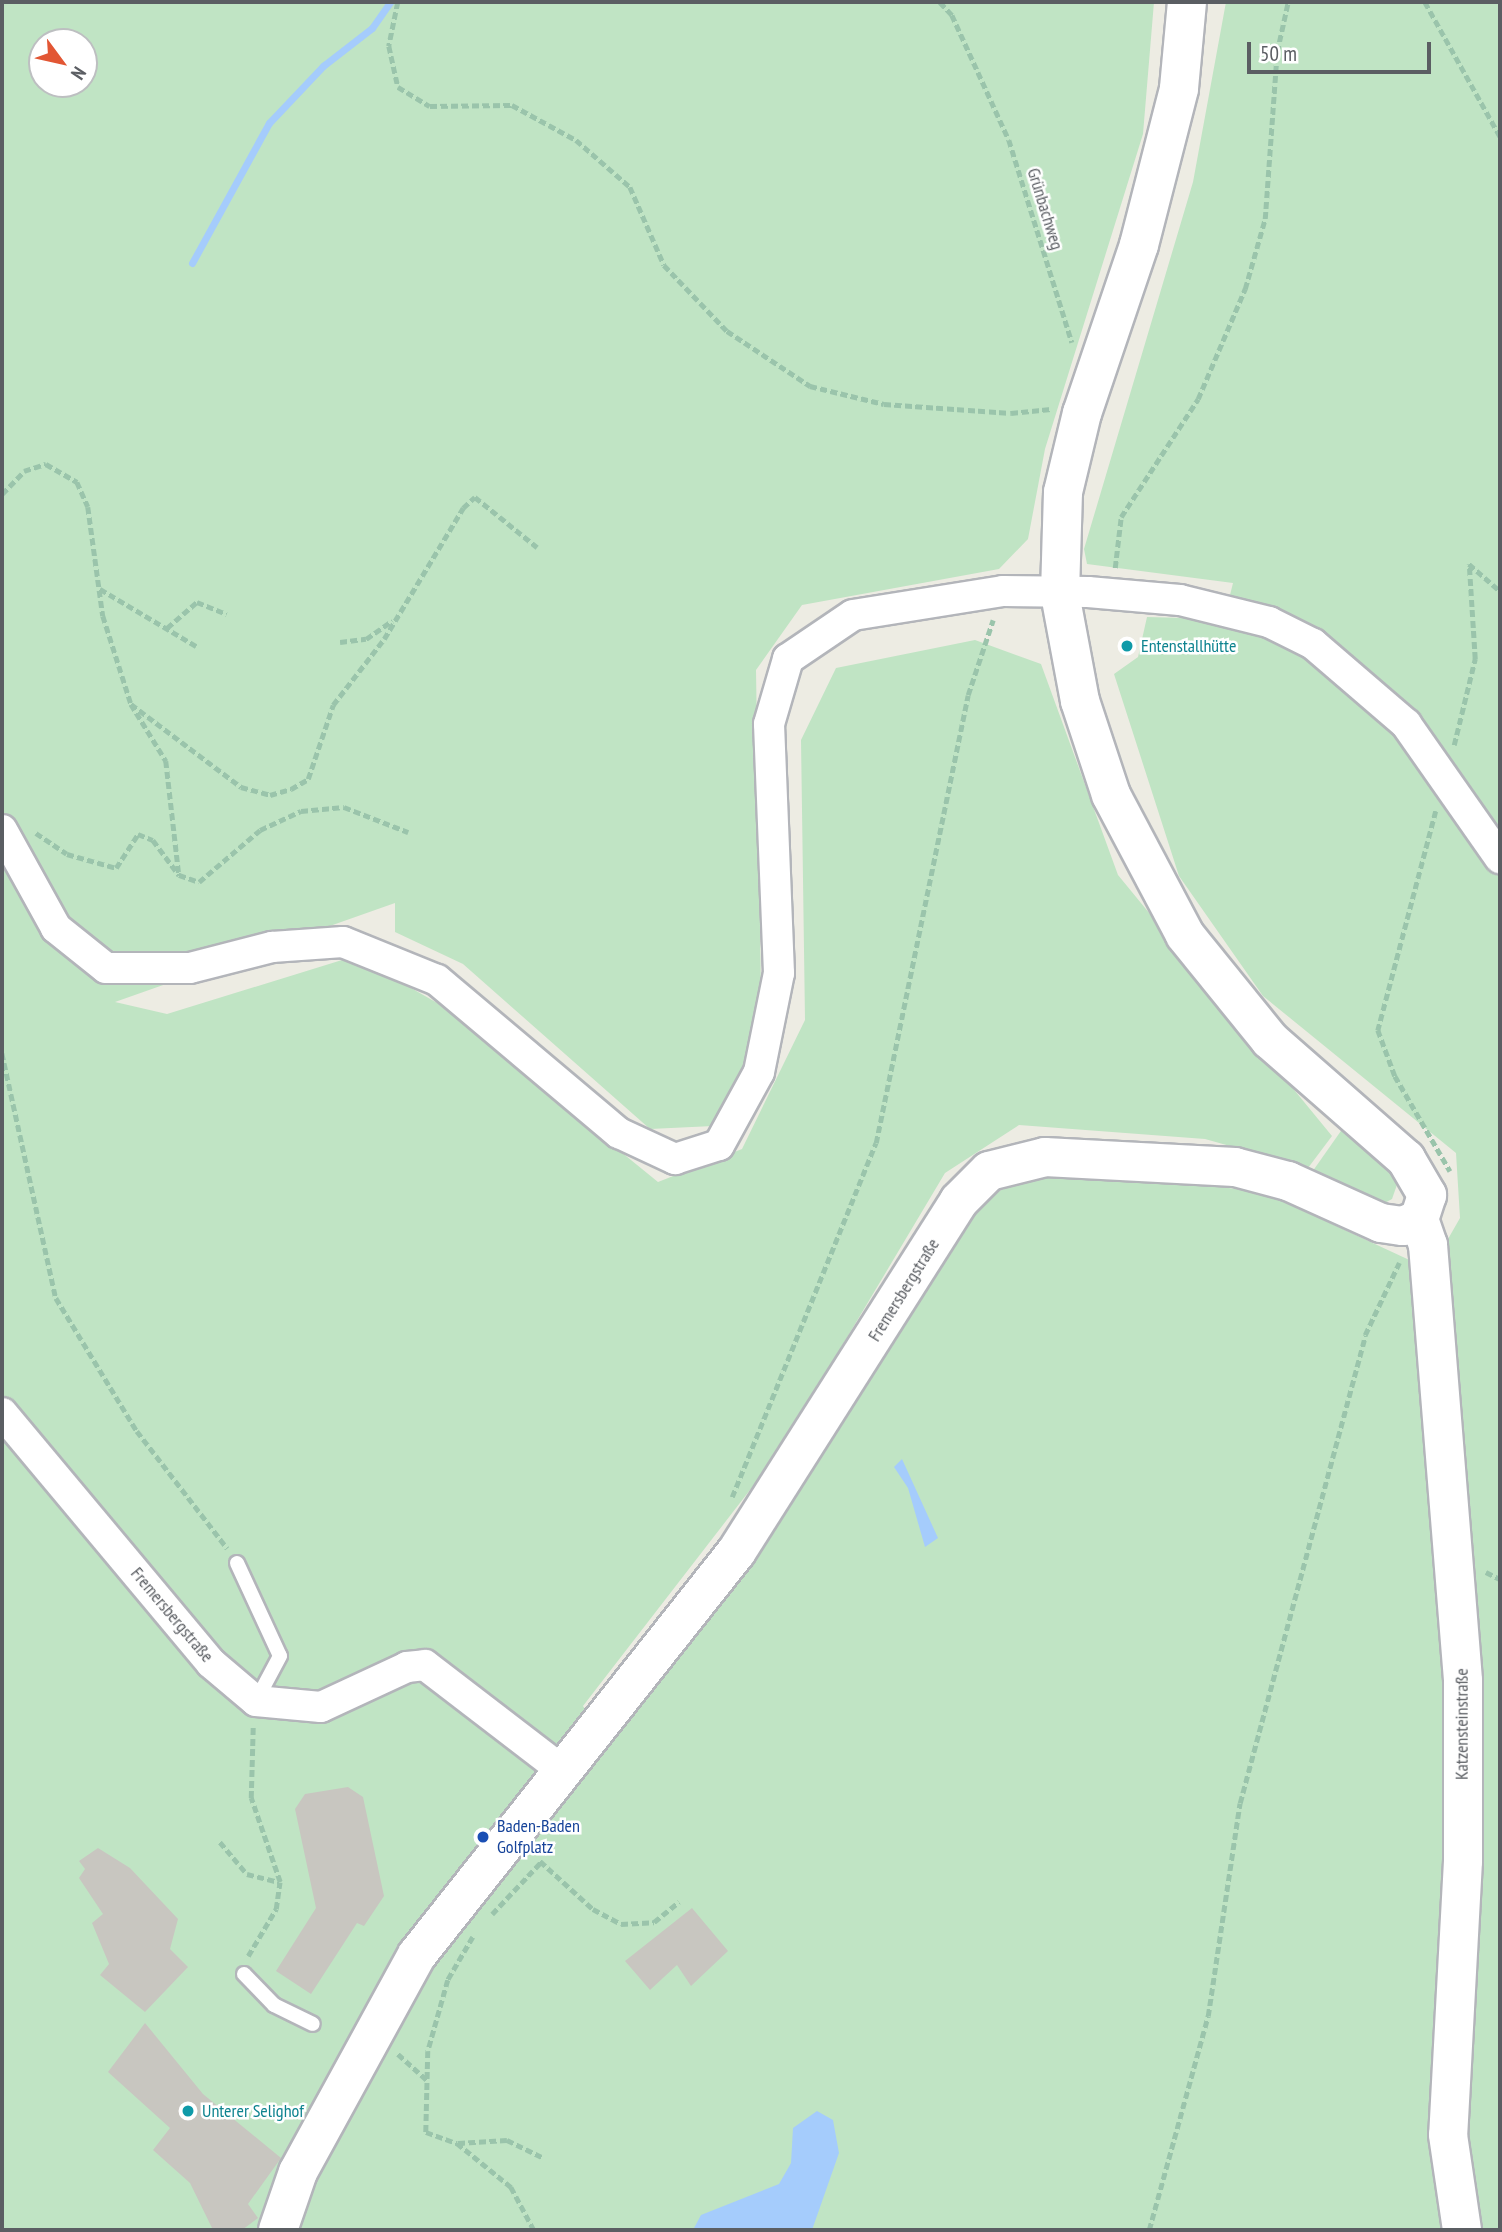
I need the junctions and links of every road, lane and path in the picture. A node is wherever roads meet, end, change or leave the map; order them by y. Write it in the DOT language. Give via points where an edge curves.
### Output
graph roads {
  1 [pos="398,2"];
  2 [pos="940,2"];
  3 [pos="1187,2"];
  4 [pos="1288,2"];
  5 [pos="1425,2"];
  6 [pos="1500,136"];
  7 [pos="1070,358"];
  8 [pos="1059,396"];
  9 [pos="2,494"];
  10 [pos="537,547"];
  11 [pos="99,589"];
  12 [pos="1003,591"];
  13 [pos="1500,591"];
  14 [pos="1112,593"];
  15 [pos="1060,594"];
  16 [pos="227,614"];
  17 [pos="395,619"];
  18 [pos="167,628"];
  19 [pos="340,642"];
  20 [pos="196,646"];
  21 [pos="131,704"];
  22 [pos="1446,778"];
  23 [pos="16,830"];
  24 [pos="408,832"];
  25 [pos="1500,858"];
  26 [pos="178,875"];
  27 [pos="2,1053"];
  28 [pos="1452,1178"];
  29 [pos="1423,1232"];
  30 [pos="2,1413"];
  31 [pos="726,1511"];
  32 [pos="237,1563"];
  33 [pos="256,1702"];
  34 [pos="563,1771"];
  35 [pos="509,1836"];
  36 [pos="220,1842"];
  37 [pos="541,1862"];
  38 [pos="280,1882"];
  39 [pos="679,1902"];
  40 [pos="489,1917"];
  41 [pos="480,1926"];
  42 [pos="244,1974"];
  43 [pos="313,2024"];
  44 [pos="374,2035"];
  45 [pos="429,2081"];
  46 [pos="457,2143"];
  47 [pos="544,2158"];
  48 [pos="278,2230"];
  49 [pos="534,2230"];
  50 [pos="1149,2230"];
  51 [pos="1462,2230"];
  1 -- 8 [label="path" via="389,46 398,87 430,106 512,105 576,140 630,187 664,265 727,331 810,386 884,404 1011,413 1055,409"];
  2 -- 7 [label="path, Grünbachweg" via="953,16 1009,140 1073,345"];
  3 -- 15 [label="main road, Katzensteinstraße" via="1179,89 1063,492"];
  4 -- 14 [label="path" via="1277,52 1265,219 1245,289 1198,399 1121,517"];
  5 -- 6 [label="path"];
  9 -- 11 [label="path" via="24,471 46,464 77,482 88,507"];
  10 -- 17 [label="path" via="475,497 437,544"];
  11 -- 18 [label="path"];
  11 -- 21 [label="path"];
  12 -- 15 [label="street"];
  12 -- 23 [label="street" via="853,615 788,659 769,724 779,973 759,1072 719,1145 675,1158 619,1133 437,980 343,942 272,947 190,968 106,968 56,928"];
  12 -- 31 [label="path" via="968,695 876,1143"];
  13 -- 22 [label="path" via="1469,564 1475,659"];
  14 -- 15 [label="street"];
  14 -- 22 [label="street" via="1225,609 1313,644 1406,724"];
  15 -- 29 [label="main road, Katzensteinstraße" via="1080,701 1111,795 1185,935 1270,1040 1406,1158 1427,1195"];
  16 -- 18 [label="path" via="197,602"];
  17 -- 19 [label="path" via="366,639"];
  17 -- 21 [label="path" via="333,705 309,779 291,789 270,795 241,787"];
  18 -- 20 [label="path"];
  21 -- 26 [label="path" via="166,761"];
  22 -- 25 [label="street"];
  22 -- 28 [label="path" via="1401,924 1378,1030 1395,1076 1448,1159"];
  23 -- 26 [label="path" via="66,854 116,868 138,834 153,840"];
  24 -- 26 [label="path" via="344,807 301,810 260,830 199,882"];
  27 -- 32 [label="path" via="56,1298 137,1431 206,1514"];
  29 -- 34 [label="main road, Fremersbergstraße" via="1381,1223 1288,1181 1235,1167 1045,1157 989,1171 959,1201 737,1551"];
  29 -- 50 [label="path" via="1394,1266 1366,1335 1240,1803 1208,2016"];
  29 -- 51 [label="main road, Katzensteinstraße" via="1463,1681 1463,1861 1448,2135"];
  30 -- 33 [label="street, Fremersbergstraße" via="211,1663"];
  32 -- 33 [label="lane" via="280,1656"];
  33 -- 34 [label="street" via="321,1707 407,1667 425,1665"];
  33 -- 38 [label="path" via="251,1798"];
  34 -- 35 [label="main road, Fremersbergstraße"];
  35 -- 37 [label="path"];
  35 -- 44 [label="main road, Fremersbergstraße" via="417,1955"];
  36 -- 38 [label="path" via="247,1874"];
  37 -- 39 [label="path" via="593,1909 621,1924 654,1922"];
  37 -- 40 [label="path"];
  38 -- 42 [label="path" via="276,1909"];
  41 -- 45 [label="path" via="448,1980 428,2051"];
  42 -- 43 [label="lane" via="274,2005"];
  44 -- 45 [label="path"];
  44 -- 48 [label="main road, Fremersbergstraße" via="298,2172"];
  45 -- 46 [label="path" via="426,2132"];
  46 -- 47 [label="path" via="507,2140"];
  46 -- 49 [label="path" via="511,2188"];
}
